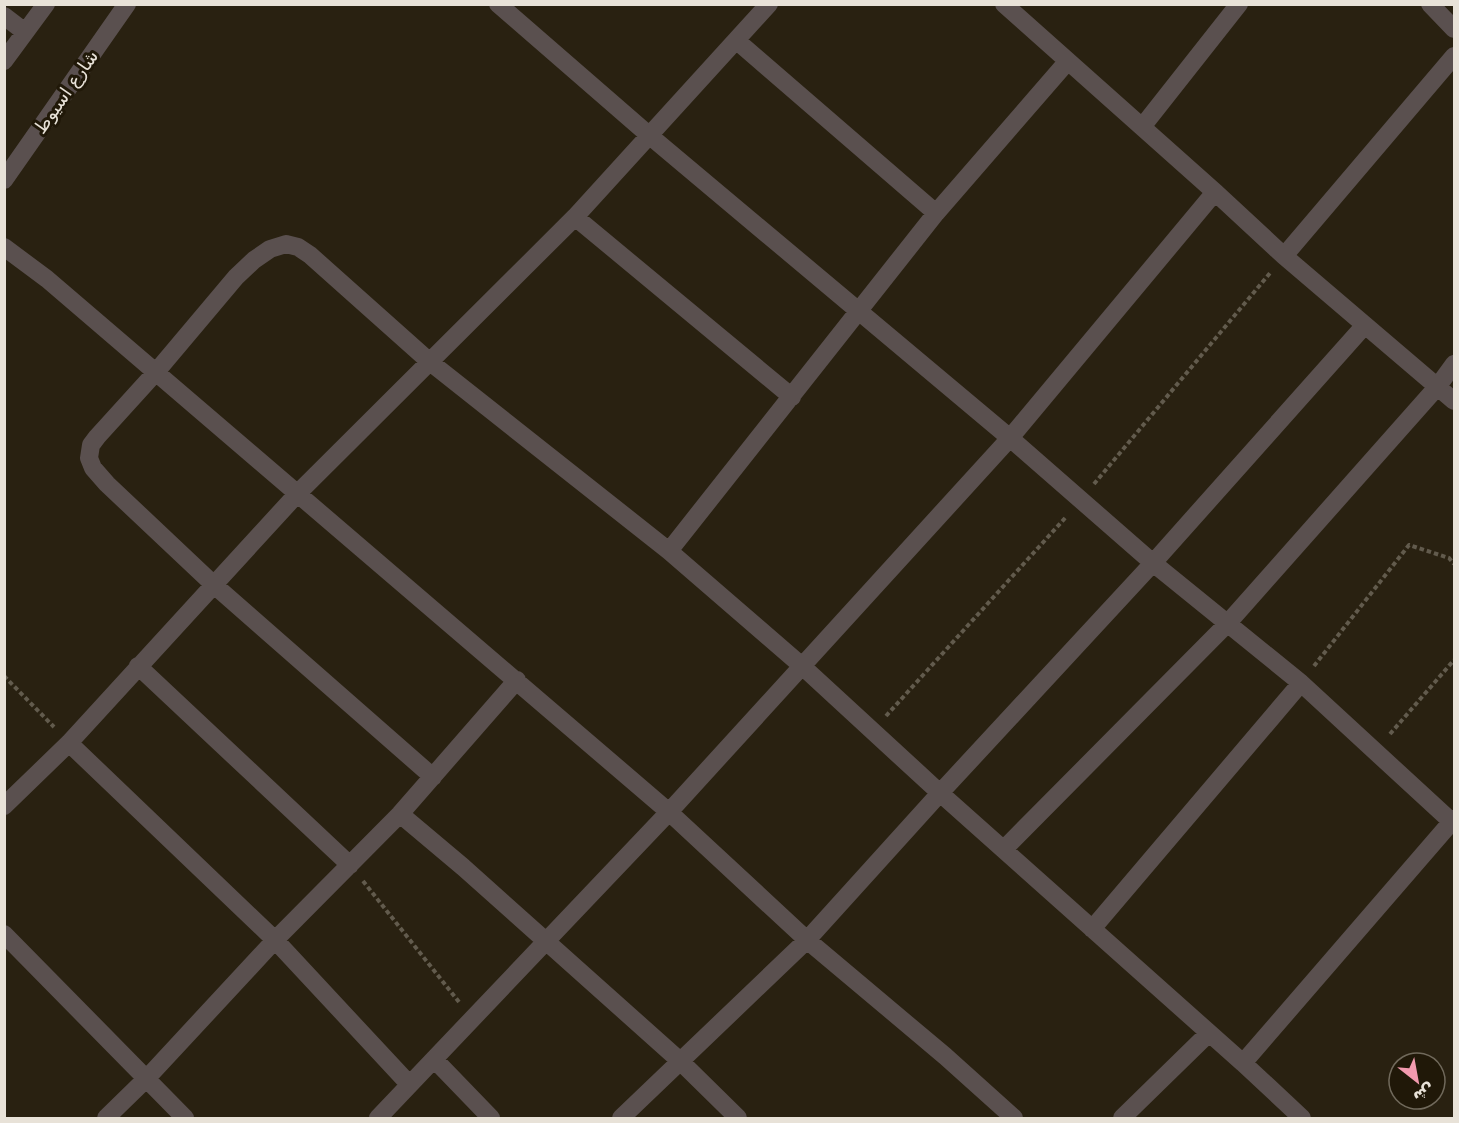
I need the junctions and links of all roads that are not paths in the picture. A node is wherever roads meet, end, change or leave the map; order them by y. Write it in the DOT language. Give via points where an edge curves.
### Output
graph roads {
  1 [pos="46,4"];
  2 [pos="127,4"];
  3 [pos="498,4"];
  4 [pos="769,4"];
  5 [pos="1004,4"];
  6 [pos="1239,4"];
  7 [pos="1430,4"];
  8 [pos="4,16"];
  9 [pos="1455,28"];
  10 [pos="25,32"];
  11 [pos="737,41"];
  12 [pos="1455,56"];
  13 [pos="4,61"];
  14 [pos="1067,62"];
  15 [pos="1142,127"];
  16 [pos="650,136"];
  17 [pos="4,180"];
  18 [pos="1215,192"];
  19 [pos="936,213"];
  20 [pos="575,217"];
  21 [pos="4,247"];
  22 [pos="1284,256"];
  23 [pos="859,309"];
  24 [pos="1365,325"];
  25 [pos="430,362"];
  26 [pos="1455,364"];
  27 [pos="156,372"];
  28 [pos="1438,386"];
  29 [pos="792,397"];
  30 [pos="1455,401"];
  31 [pos="1011,438"];
  32 [pos="298,493"];
  33 [pos="669,551"];
  34 [pos="1152,563"];
  35 [pos="213,584"];
  36 [pos="1227,624"];
  37 [pos="138,666"];
  38 [pos="802,666"];
  39 [pos="517,680"];
  40 [pos="1301,683"];
  41 [pos="69,743"];
  42 [pos="433,777"];
  43 [pos="940,793"];
  44 [pos="4,807"];
  45 [pos="669,812"];
  46 [pos="400,814"];
  47 [pos="1454,822"];
  48 [pos="1004,849"];
  49 [pos="350,865"];
  50 [pos="1092,929"];
  51 [pos="4,934"];
  52 [pos="275,940"];
  53 [pos="807,940"];
  54 [pos="547,942"];
  55 [pos="1209,1033"];
  56 [pos="434,1059"];
  57 [pos="680,1060"];
  58 [pos="1243,1063"];
  59 [pos="147,1078"];
  60 [pos="409,1084"];
  61 [pos="106,1119"];
  62 [pos="185,1119"];
  63 [pos="378,1119"];
  64 [pos="491,1119"];
  65 [pos="621,1119"];
  66 [pos="738,1119"];
  67 [pos="1014,1119"];
  68 [pos="1122,1119"];
  69 [pos="1302,1119"];
  1 -- 10 [label="street"];
  2 -- 17 [label="street, شارع اسيوط"];
  3 -- 16 [label="street"];
  4 -- 11 [label="street"];
  5 -- 14 [label="street"];
  6 -- 15 [label="street"];
  7 -- 9 [label="street"];
  8 -- 10 [label="street"];
  10 -- 13 [label="street"];
  11 -- 16 [label="street"];
  11 -- 19 [label="street"];
  12 -- 22 [label="street"];
  14 -- 15 [label="street"];
  14 -- 19 [label="street"];
  15 -- 18 [label="street"];
  16 -- 20 [label="street"];
  16 -- 23 [label="street"];
  18 -- 22 [label="street"];
  18 -- 31 [label="street"];
  19 -- 23 [label="street"];
  20 -- 25 [label="street"];
  20 -- 29 [label="street"];
  21 -- 27 [label="street"];
  22 -- 24 [label="street"];
  23 -- 29 [label="street"];
  23 -- 31 [label="street"];
  24 -- 28 [label="street"];
  24 -- 34 [label="street"];
  25 -- 27 [label="street" via="310,255 286,244 270,249 242,272"];
  25 -- 32 [label="street"];
  25 -- 33 [label="street"];
  26 -- 28 [label="street"];
  27 -- 32 [label="street"];
  27 -- 35 [label="street" via="97,437 88,453 90,462 107,484"];
  28 -- 30 [label="street"];
  28 -- 36 [label="street"];
  29 -- 33 [label="street"];
  31 -- 34 [label="street"];
  31 -- 38 [label="street"];
  32 -- 35 [label="street"];
  32 -- 39 [label="street"];
  33 -- 38 [label="street"];
  34 -- 36 [label="street"];
  34 -- 43 [label="street"];
  35 -- 37 [label="street"];
  35 -- 42 [label="street"];
  36 -- 40 [label="street"];
  36 -- 48 [label="street"];
  37 -- 41 [label="street"];
  37 -- 49 [label="street"];
  38 -- 43 [label="street"];
  38 -- 45 [label="street"];
  39 -- 42 [label="street"];
  39 -- 45 [label="street"];
  40 -- 47 [label="street"];
  40 -- 50 [label="street"];
  41 -- 44 [label="street"];
  41 -- 52 [label="street"];
  42 -- 46 [label="street"];
  43 -- 48 [label="street"];
  43 -- 53 [label="street"];
  45 -- 53 [label="street"];
  45 -- 54 [label="street"];
  46 -- 49 [label="street"];
  46 -- 54 [label="street"];
  47 -- 58 [label="street"];
  48 -- 50 [label="street"];
  49 -- 52 [label="street"];
  50 -- 55 [label="street"];
  51 -- 59 [label="street"];
  52 -- 59 [label="street"];
  52 -- 60 [label="street"];
  53 -- 57 [label="street"];
  53 -- 67 [label="street"];
  54 -- 56 [label="street"];
  54 -- 57 [label="street"];
  55 -- 58 [label="street"];
  55 -- 68 [label="street"];
  56 -- 60 [label="street"];
  56 -- 64 [label="street"];
  57 -- 65 [label="street"];
  57 -- 66 [label="street"];
  58 -- 69 [label="street"];
  59 -- 61 [label="street"];
  59 -- 62 [label="street"];
  60 -- 63 [label="street"];
}
